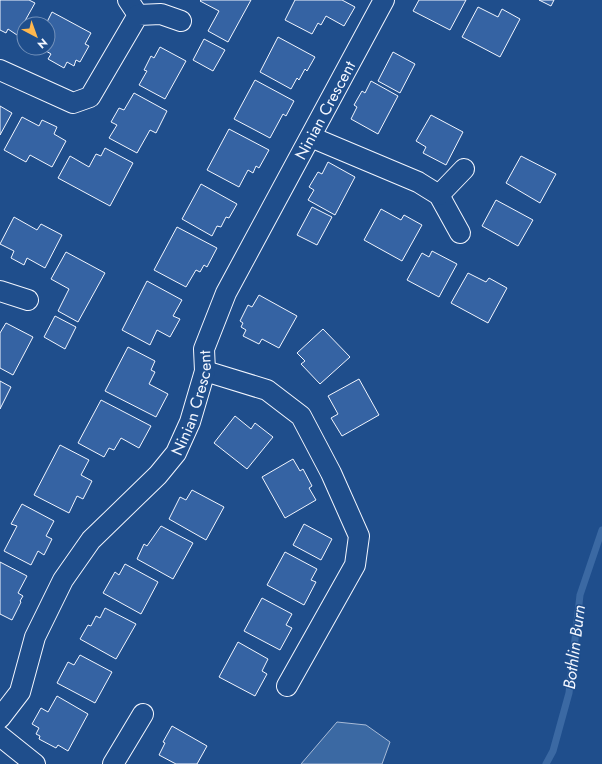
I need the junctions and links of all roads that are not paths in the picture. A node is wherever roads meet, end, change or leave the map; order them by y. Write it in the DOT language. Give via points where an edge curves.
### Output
graph roads {
  1 [pos="384,0"];
  2 [pos="133,7"];
  3 [pos="181,21"];
  4 [pos="0,70"];
  5 [pos="311,137"];
  6 [pos="464,169"];
  7 [pos="440,195"];
  8 [pos="460,233"];
  9 [pos="0,291"];
  10 [pos="28,300"];
  11 [pos="205,371"];
  12 [pos="288,686"];
  13 [pos="143,714"];
  14 [pos="0,718"];
  15 [pos="0,736"];
  16 [pos="35,764"];
  17 [pos="113,764"];
  1 -- 5 [label="street, Ninian Crescent"];
  2 -- 3 [label="street"];
  2 -- 4 [label="street" via="90,97 73,103"];
  5 -- 7 [label="street" via="418,182"];
  5 -- 11 [label="street, Ninian Crescent" via="226,293 204,349"];
  6 -- 7 [label="street"];
  7 -- 8 [label="street"];
  9 -- 10 [label="street"];
  11 -- 12 [label="street" via="267,390 301,416 360,536 355,565"];
  11 -- 14 [label="street, Ninian Crescent" via="190,422 176,453 158,475 91,540 63,580 35,637 20,692"];
  13 -- 17 [label="street"];
  15 -- 16 [label="street"];
}
